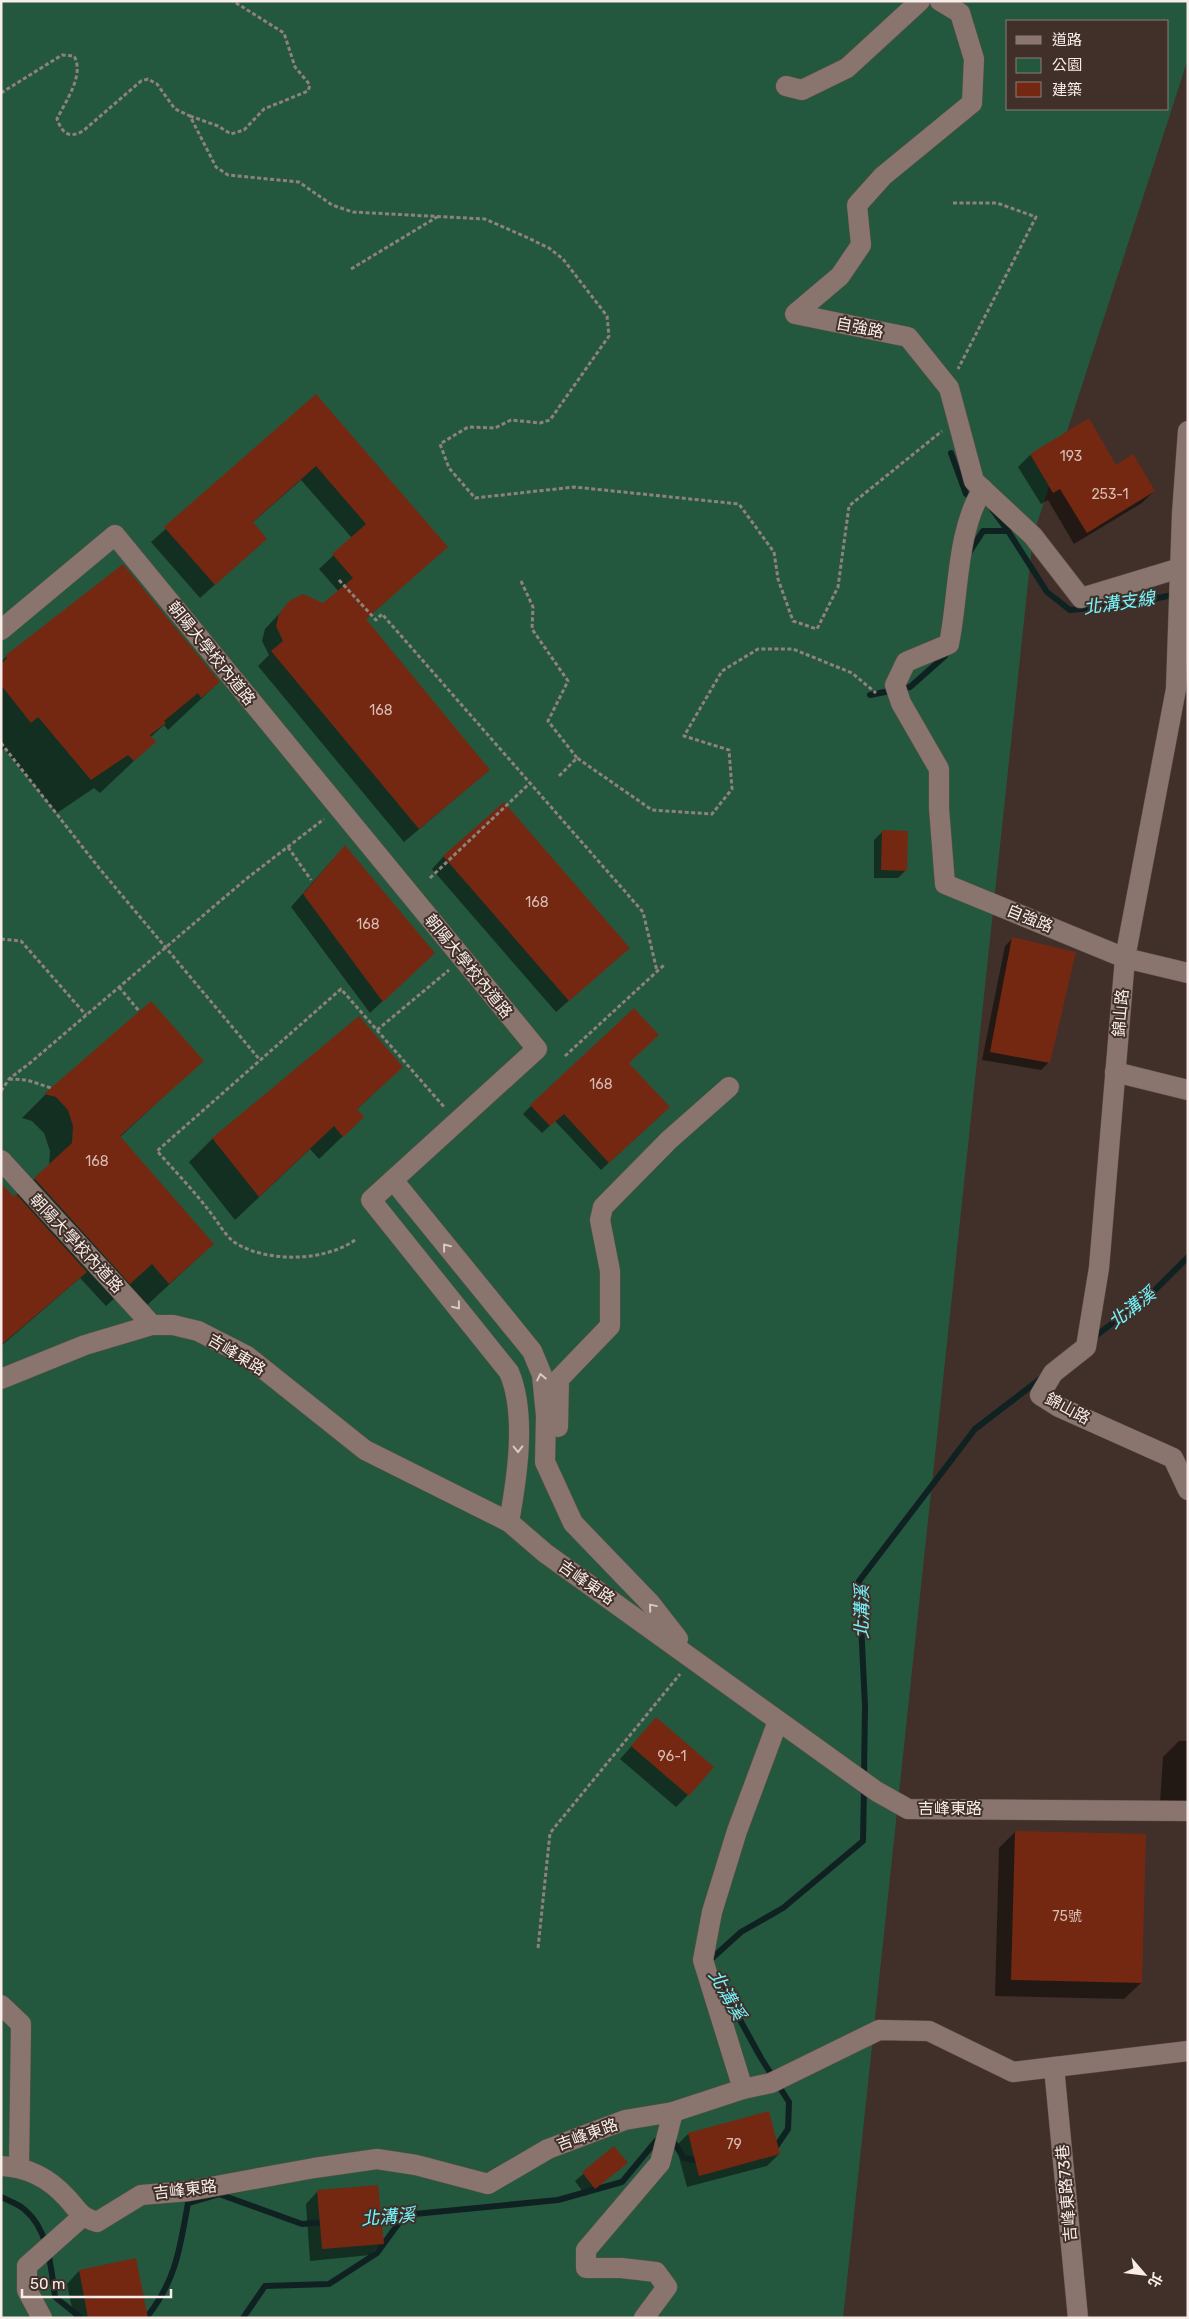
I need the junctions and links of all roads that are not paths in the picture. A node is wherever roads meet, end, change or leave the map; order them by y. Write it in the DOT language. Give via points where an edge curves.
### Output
graph roads {
  1 [pos="920,1"];
  2 [pos="940,1"];
  3 [pos="786,86"];
  4 [pos="1188,431"];
  5 [pos="983,488"];
  6 [pos="1180,568"];
  7 [pos="1,630"];
  8 [pos="1125,958"];
  9 [pos="1188,972"];
  10 [pos="1115,1072"];
  11 [pos="729,1087"];
  12 [pos="1188,1090"];
  13 [pos="1,1160"];
  14 [pos="393,1180"];
  15 [pos="152,1325"];
  16 [pos="1,1379"];
  17 [pos="1188,1490"];
  18 [pos="572,1519"];
  19 [pos="509,1522"];
  20 [pos="693,1658"];
  21 [pos="778,1721"];
  22 [pos="1188,1811"];
  23 [pos="1,2005"];
  24 [pos="1188,2051"];
  25 [pos="1054,2067"];
  26 [pos="743,2089"];
  27 [pos="670,2119"];
  28 [pos="10,2166"];
  29 [pos="82,2217"];
  30 [pos="42,2318"];
  31 [pos="644,2318"];
  32 [pos="1078,2318"];
  1 -- 3 [label="street" via="847,68 802,90"];
  2 -- 5 [label="street, 自強路" via="960,13 974,59 972,103 883,176 857,205 860,245 840,276 795,314 908,337 949,388 974,481"];
  4 -- 6 [label="street, 錦山路"];
  5 -- 6 [label="street, 自強路" via="1033,536 1080,598"];
  5 -- 8 [label="street, 自強路" via="973,503 948,644 906,662 895,685 901,703 939,769 946,884"];
  6 -- 8 [label="street, 錦山路" via="1176,689"];
  7 -- 14 [label="street, 朝陽大學校內道路" via="115,535 537,1049"];
  8 -- 9 [label="street, 自強路"];
  8 -- 10 [label="street, 錦山路"];
  10 -- 12 [label="street"];
  10 -- 17 [label="street, 錦山路" via="1100,1268 1086,1348 1053,1373 1040,1394 1059,1407 1173,1458"];
  11 -- 18 [label="street" via="669,1140 602,1207 600,1220 610,1271 610,1326 559,1379 558,1483"];
  13 -- 15 [label="street, 朝陽大學校內道路"];
  18 -- 14 [label="street, one-way" via="545,1462 546,1416 542,1375 532,1351"];
  14 -- 19 [label="street, 朝陽大學校內道路, one-way" via="371,1200 509,1372 516,1388 518,1470"];
  15 -- 16 [label="street, 吉峰東路" via="85,1345"];
  15 -- 19 [label="street, 吉峰東路" via="173,1325 198,1331 247,1356 301,1393 365,1450"];
  20 -- 18 [label="street, one-way" via="650,1604"];
  19 -- 20 [label="street, 吉峰東路" via="546,1553"];
  20 -- 21 [label="street, 吉峰東路"];
  21 -- 22 [label="street, 吉峰東路" via="876,1791 908,1808"];
  21 -- 26 [label="street" via="737,1831 712,1912 703,1960"];
  23 -- 28 [label="street" via="21,2024"];
  24 -- 25 [label="street, 吉峰東路"];
  25 -- 26 [label="street, 吉峰東路" via="1013,2072 929,2031 879,2030 779,2079"];
  25 -- 32 [label="street, 吉峰東路73巷"];
  26 -- 27 [label="street, 吉峰東路"];
  27 -- 29 [label="street, 吉峰東路" via="625,2120 548,2148 488,2184 416,2165 377,2159 189,2191 141,2195 97,2222"];
  27 -- 31 [label="street" via="660,2163 586,2250 586,2268 656,2272 667,2287"];
  28 -- 29 [label="street" via="44,2178"];
  29 -- 30 [label="street" via="27,2266 27,2290"];
}
